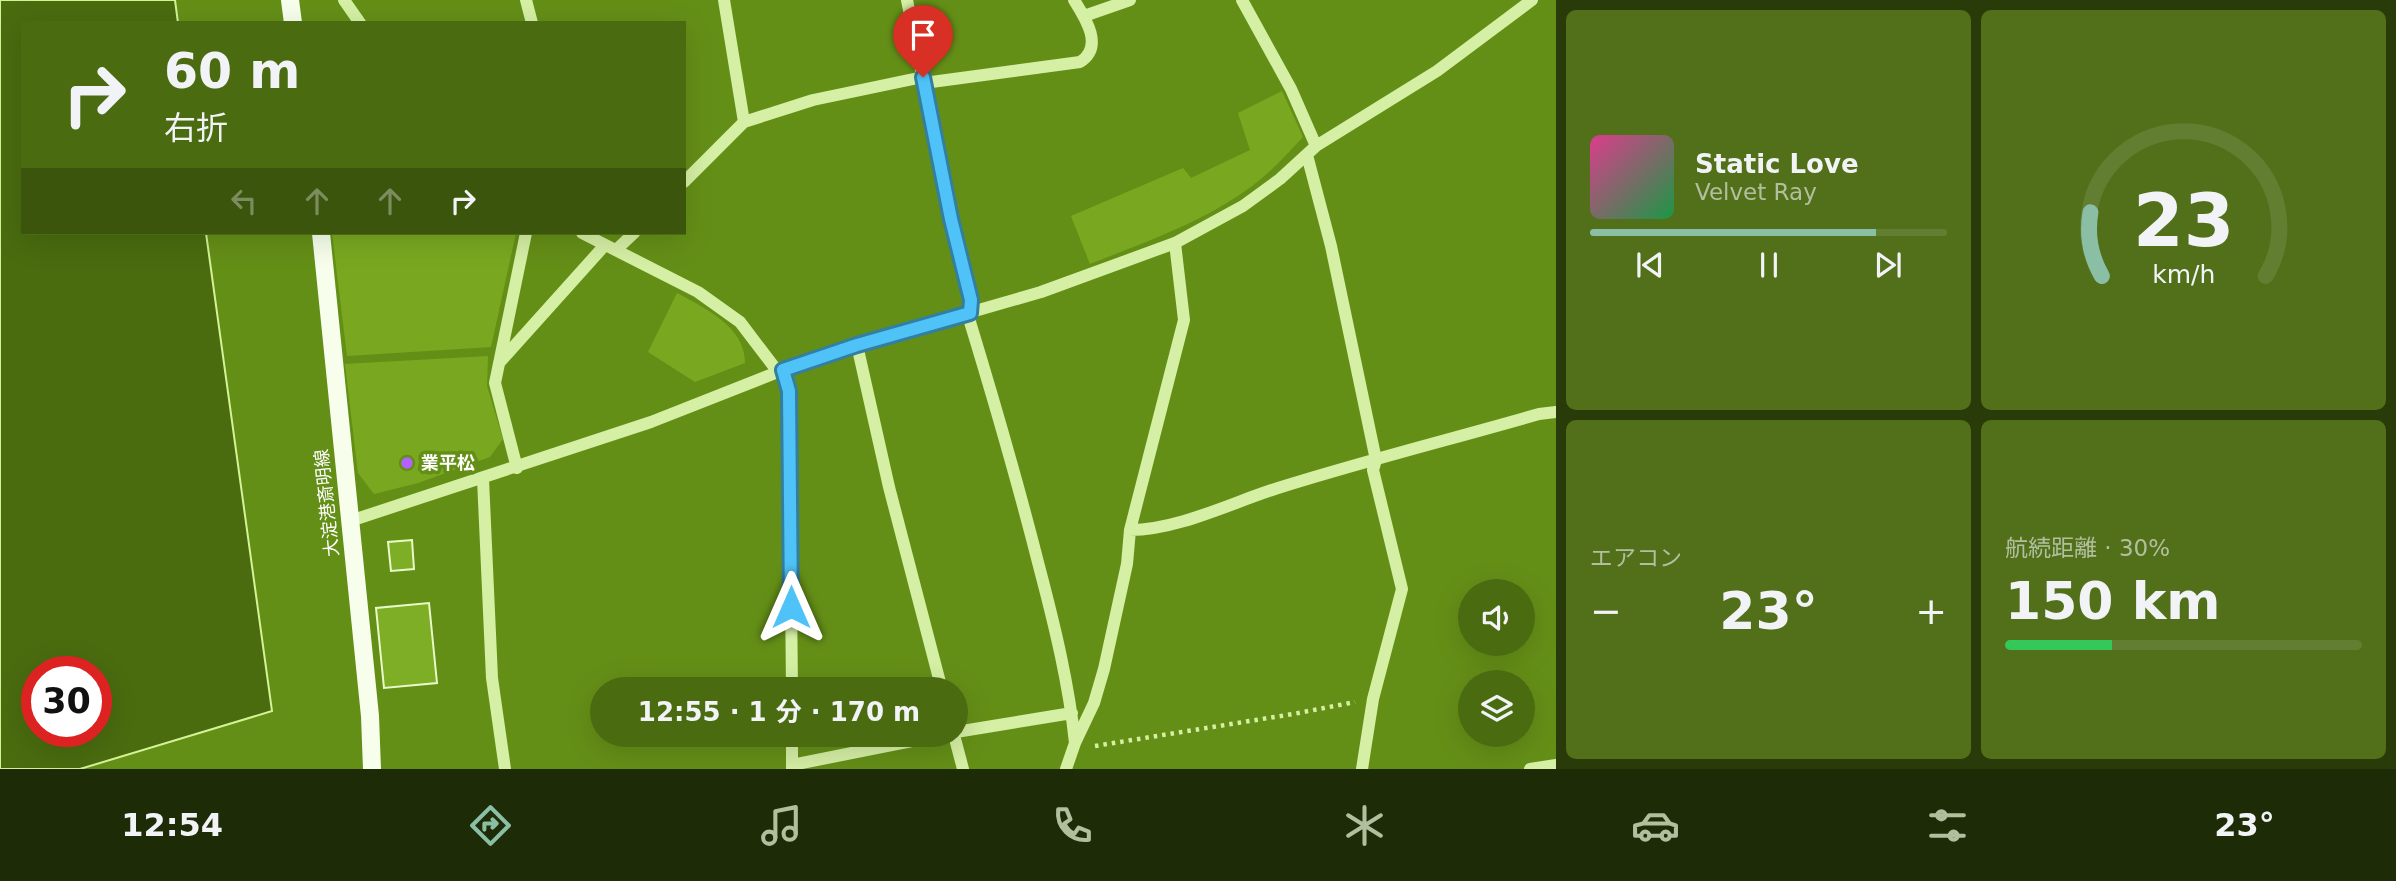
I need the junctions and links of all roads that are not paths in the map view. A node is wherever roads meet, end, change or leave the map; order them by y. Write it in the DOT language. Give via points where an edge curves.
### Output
graph roads {
  1 [pos="290,0"];
  2 [pos="344,0"];
  3 [pos="526,0"];
  4 [pos="724,0"];
  5 [pos="907,0"];
  6 [pos="1074,0"];
  7 [pos="1130,0"];
  8 [pos="1242,0"];
  9 [pos="1531,0"];
  10 [pos="1084,16"];
  11 [pos="293,21"];
  12 [pos="359,21"];
  13 [pos="531,21"];
  14 [pos="924,80"];
  15 [pos="744,122"];
  16 [pos="1311,151"];
  17 [pos="686,180"];
  18 [pos="321,235"];
  19 [pos="526,235"];
  20 [pos="586,235"];
  21 [pos="631,235"];
  22 [pos="1175,243"];
  23 [pos="610,248"];
  24 [pos="970,313"];
  25 [pos="857,345"];
  26 [pos="499,363"];
  27 [pos="780,371"];
  28 [pos="1556,412"];
  29 [pos="1376,460"];
  30 [pos="517,468"];
  31 [pos="483,479"];
  32 [pos="350,521"];
  33 [pos="1130,530"];
  34 [pos="792,677"];
  35 [pos="939,677"];
  36 [pos="1072,713"];
  37 [pos="968,732"];
  38 [pos="1075,743"];
  39 [pos="792,747"];
  40 [pos="886,747"];
  41 [pos="958,747"];
  42 [pos="1556,765"];
  43 [pos="792,767"];
  44 [pos="372,769"];
  45 [pos="505,769"];
  46 [pos="963,769"];
  47 [pos="1066,769"];
  48 [pos="1362,769"];
  49 [pos="1530,769"];
  1 -- 11 [label="main road"];
  2 -- 12 [label="street"];
  3 -- 13 [label="street"];
  4 -- 15 [label="street"];
  5 -- 14 [label="street"];
  6 -- 10 [label="street"];
  7 -- 10 [label="street"];
  8 -- 16 [label="street" via="1291,89"];
  9 -- 16 [label="street" via="1437,71"];
  10 -- 14 [label="street" via="1092,49 1080,62"];
  14 -- 15 [label="street" via="813,100"];
  14 -- 24 [label="street"];
  15 -- 17 [label="street"];
  16 -- 22 [label="street" via="1243,205"];
  16 -- 29 [label="street"];
  18 -- 32 [label="main road, 大淀港斎明線"];
  19 -- 26 [label="street"];
  20 -- 23 [label="street"];
  21 -- 23 [label="street"];
  22 -- 24 [label="street"];
  22 -- 33 [label="street" via="1184,320"];
  23 -- 26 [label="street"];
  23 -- 27 [label="street" via="698,292 740,322"];
  24 -- 25 [label="street"];
  24 -- 36 [label="street" via="1045,589"];
  25 -- 27 [label="street"];
  25 -- 35 [label="street"];
  26 -- 30 [label="street" via="495,383"];
  27 -- 30 [label="street"];
  27 -- 34 [label="street" via="789,391"];
  28 -- 29 [label="street"];
  29 -- 33 [label="street" via="1180,521"];
  29 -- 48 [label="street" via="1373,470 1402,589 1373,699"];
  30 -- 31 [label="street"];
  31 -- 32 [label="street"];
  31 -- 45 [label="street" via="492,678"];
  32 -- 44 [label="main road, 大淀港斎明線"];
  33 -- 38 [label="street" via="1104,669"];
  36 -- 37 [label="street"];
  36 -- 38 [label="street"];
  38 -- 47 [label="street"];
  39 -- 43 [label="street"];
  40 -- 43 [label="street"];
  41 -- 46 [label="street"];
  42 -- 49 [label="street"];
}
